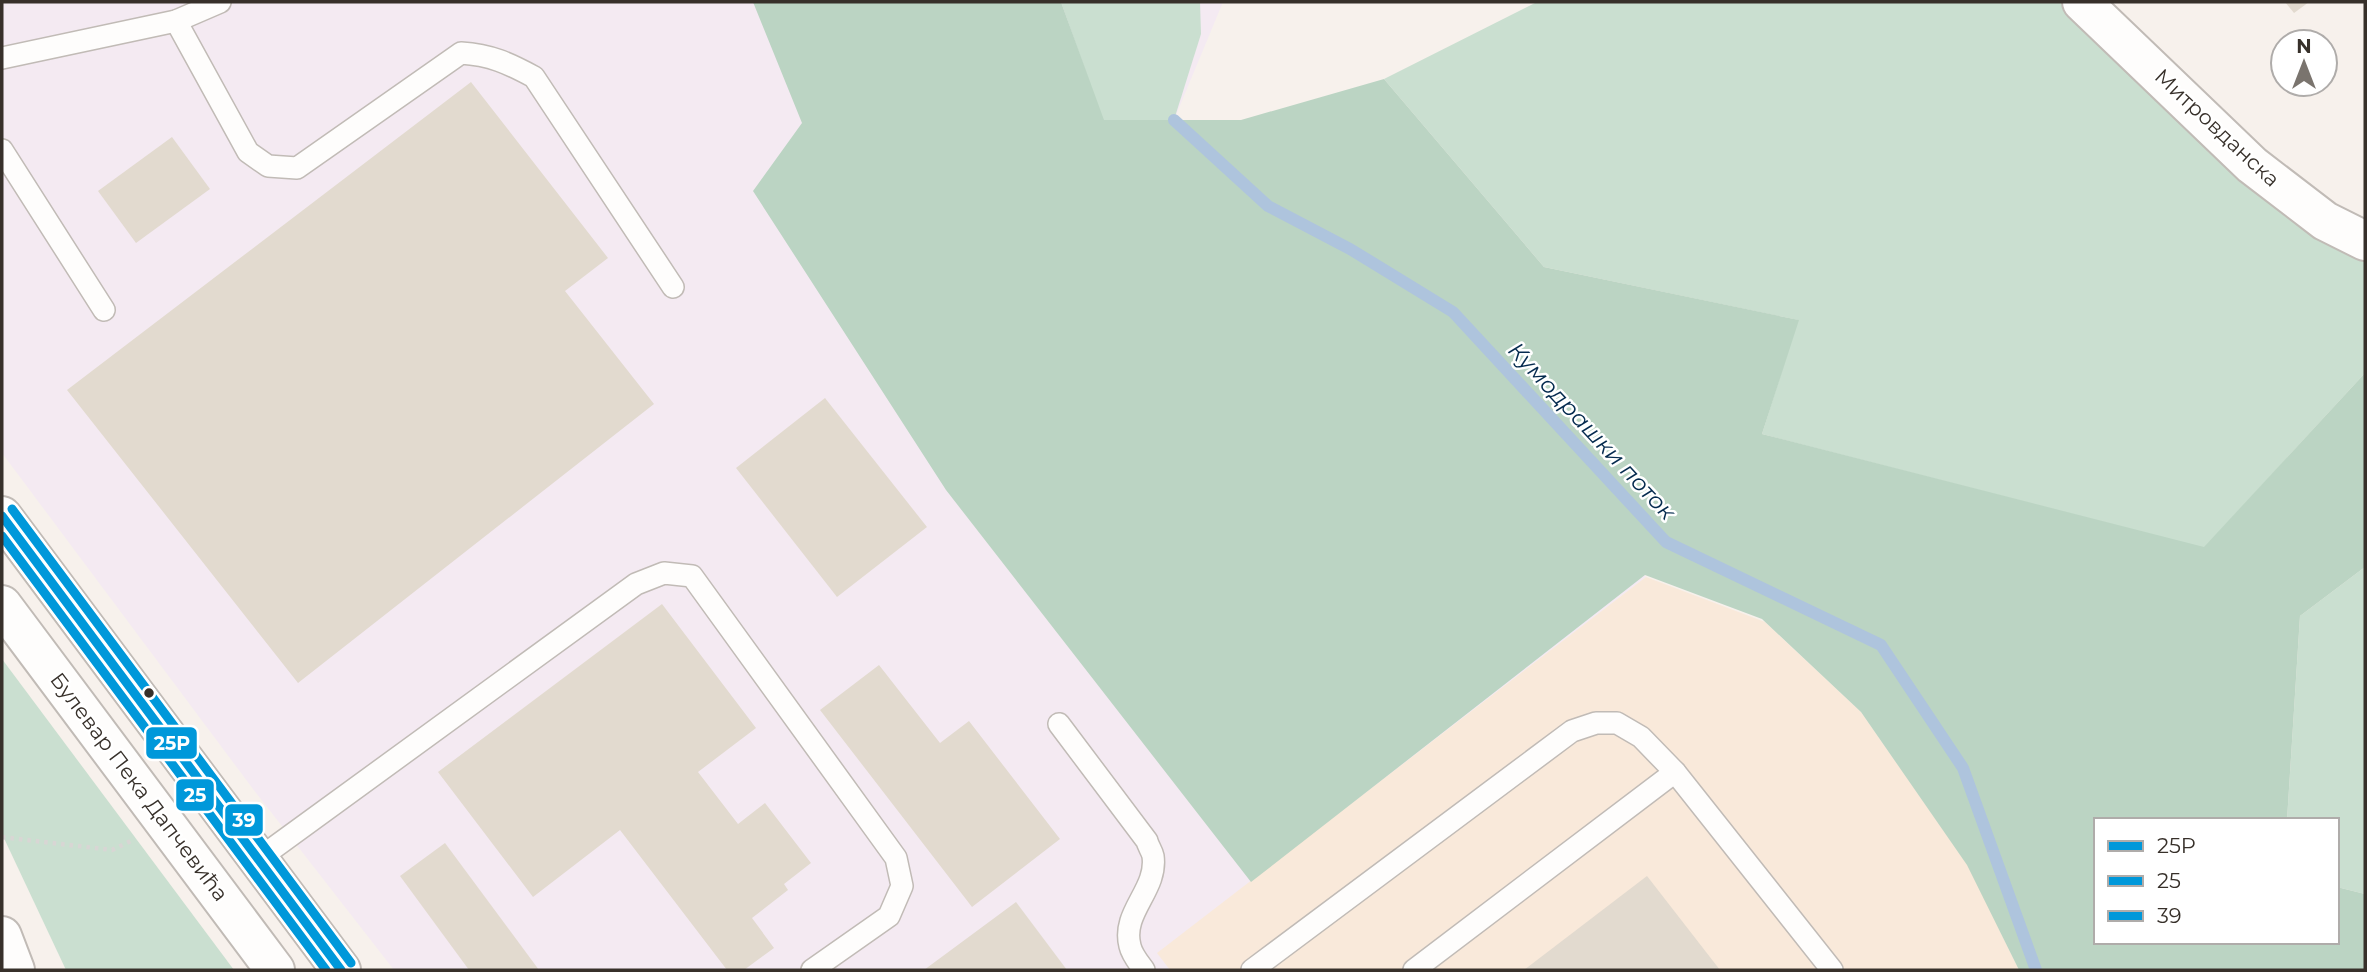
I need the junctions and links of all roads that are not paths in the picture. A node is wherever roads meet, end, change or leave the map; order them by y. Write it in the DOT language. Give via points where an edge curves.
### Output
graph roads {
  1 [pos="220,2"];
  2 [pos="2082,2"];
  3 [pos="176,20"];
  4 [pos="2,58"];
  5 [pos="2,150"];
  6 [pos="2364,239"];
  7 [pos="673,287"];
  8 [pos="104,310"];
  9 [pos="2,516"];
  10 [pos="2,604"];
  11 [pos="1059,724"];
  12 [pos="1675,772"];
  13 [pos="257,860"];
  14 [pos="2,936"];
  15 [pos="15,970"];
  16 [pos="275,970"];
  17 [pos="341,970"];
  18 [pos="812,970"];
  19 [pos="1144,970"];
  20 [pos="1252,970"];
  21 [pos="1414,970"];
  22 [pos="1832,970"];
  1 -- 3 [label="lane"];
  2 -- 6 [label="street, Митровданска" via="2252,165 2325,220"];
  3 -- 4 [label="lane"];
  3 -- 7 [label="lane" via="248,152 268,166 297,168 461,53 488,55 523,71 534,77"];
  5 -- 8 [label="lane"];
  9 -- 13 [label="street"];
  10 -- 16 [label="street, Булевар Пека Дапчевића"];
  11 -- 19 [label="lane" via="1147,841 1153,856 1152,876 1128,931 1130,950"];
  12 -- 20 [label="lane" via="1641,737 1617,723 1596,723 1572,731"];
  12 -- 21 [label="lane"];
  12 -- 22 [label="lane"];
  13 -- 17 [label="street"];
  13 -- 18 [label="lane" via="636,584 664,573 692,576 896,858 902,886 889,916"];
  14 -- 15 [label="street"];
}
